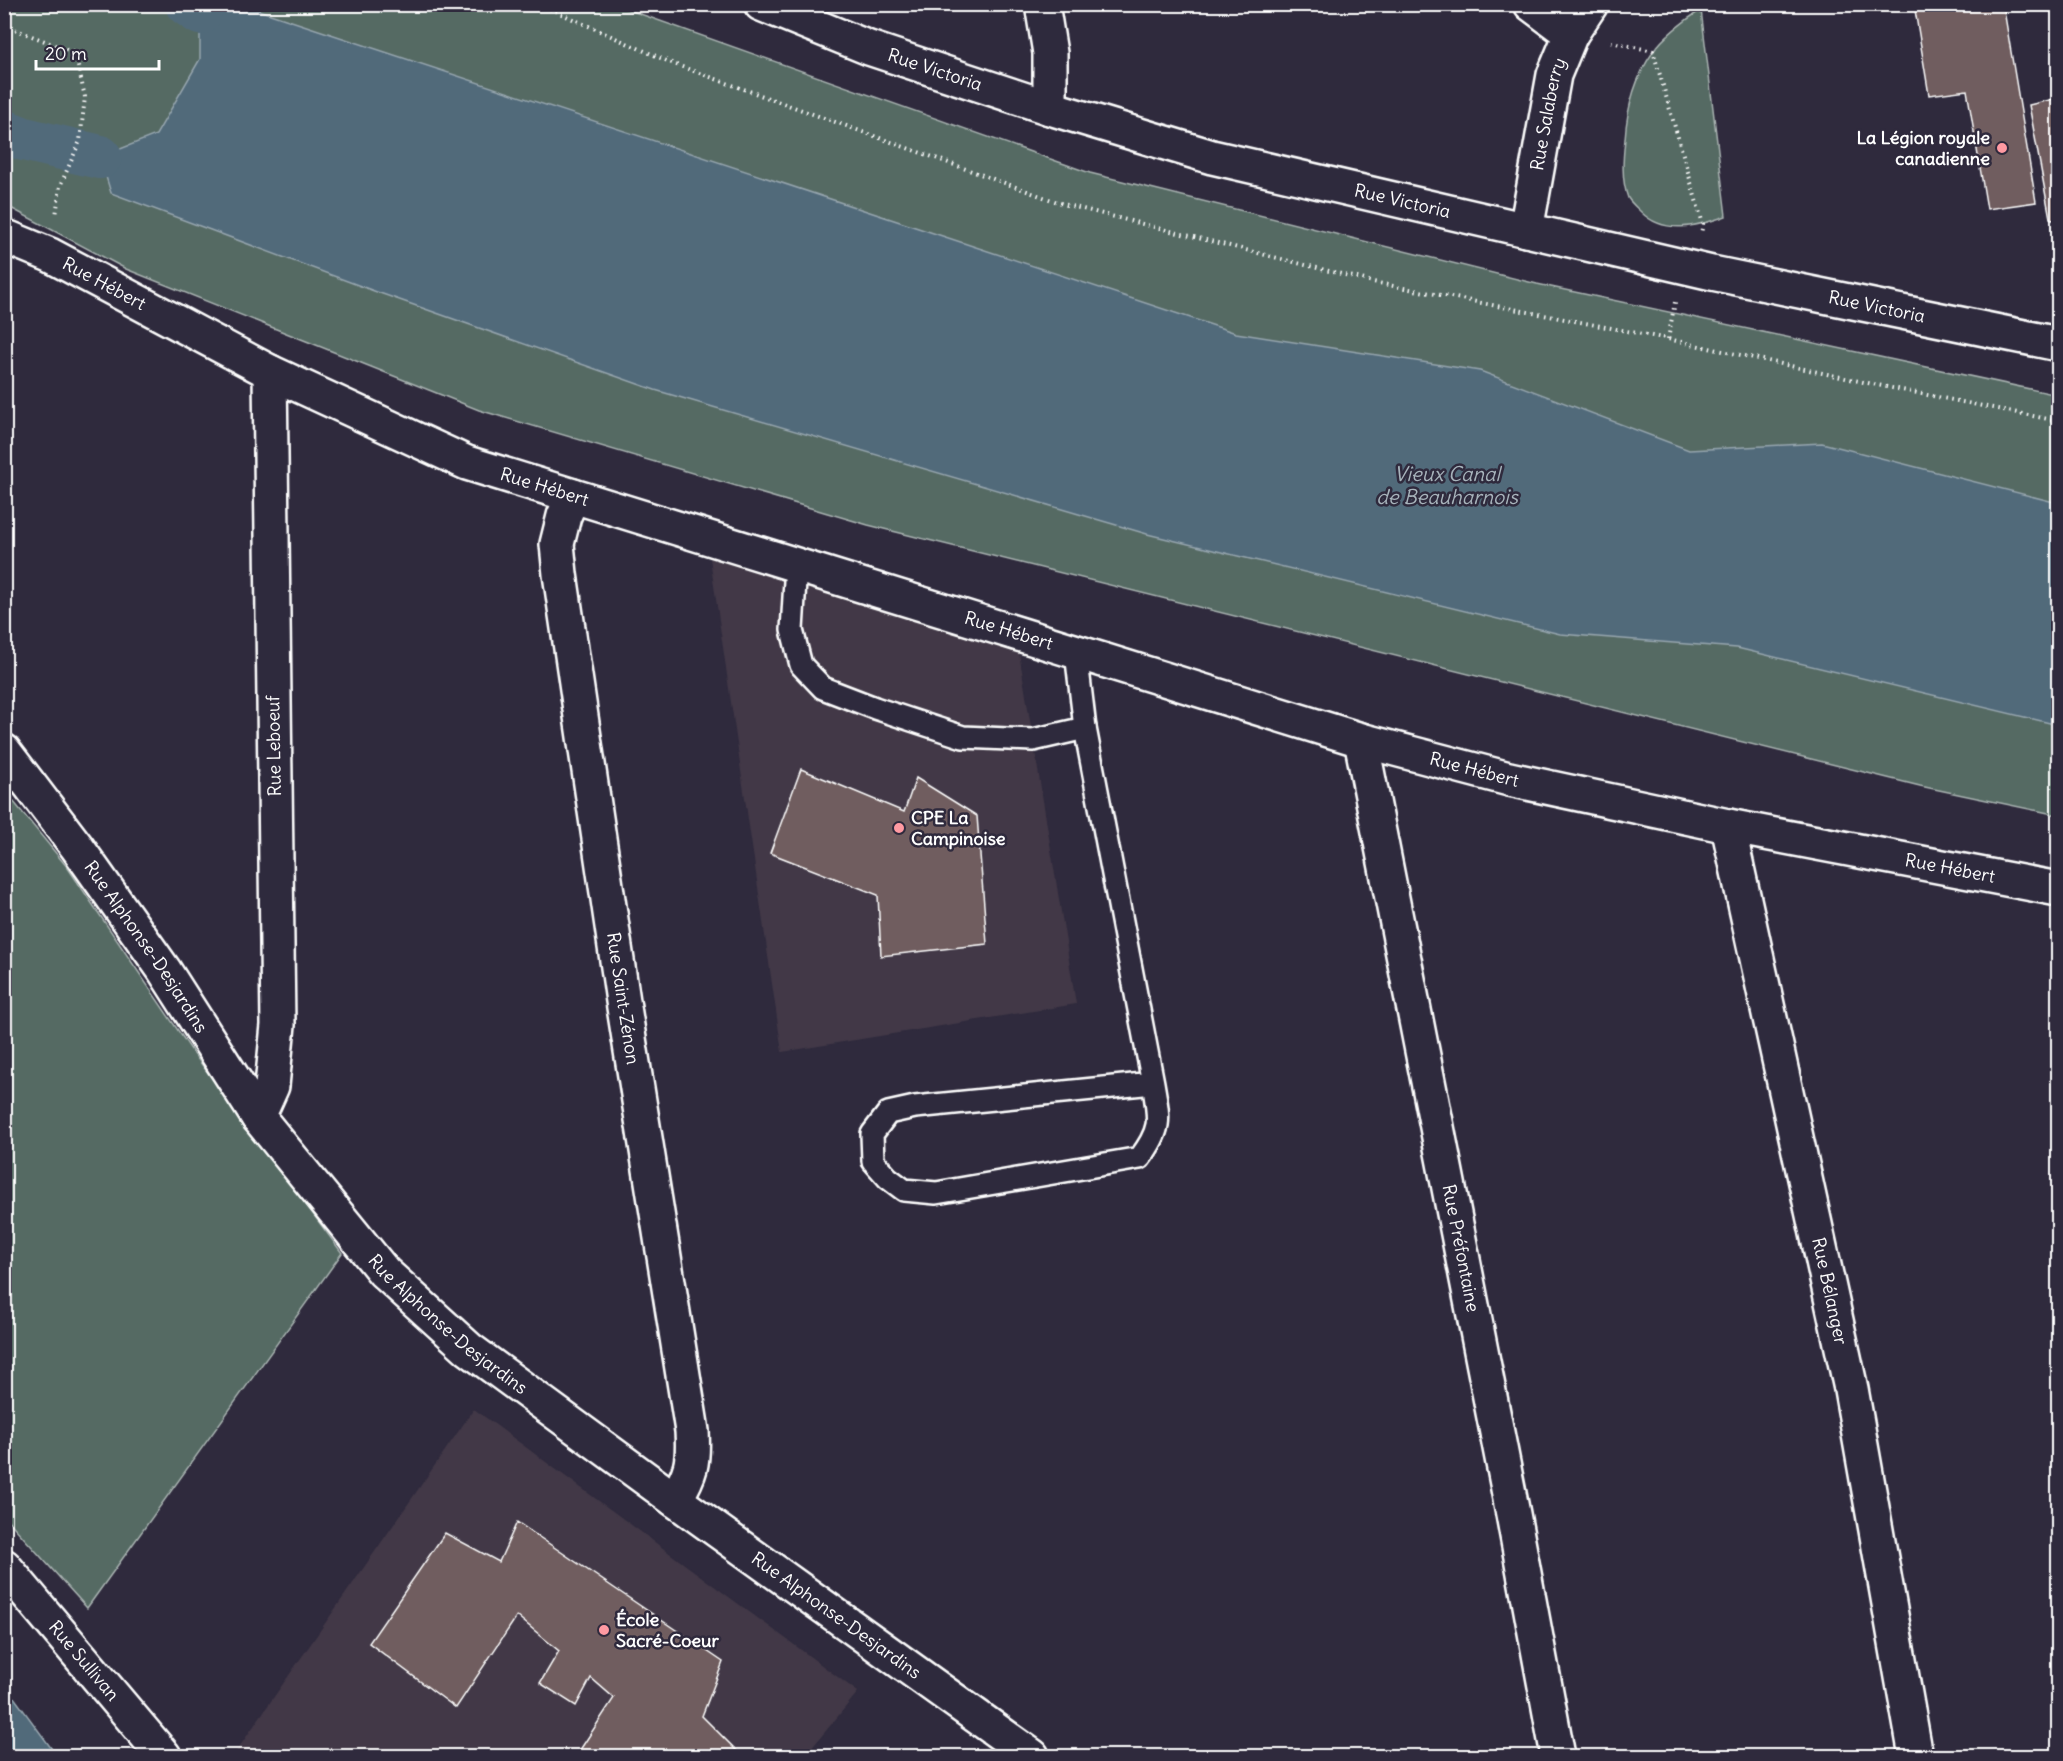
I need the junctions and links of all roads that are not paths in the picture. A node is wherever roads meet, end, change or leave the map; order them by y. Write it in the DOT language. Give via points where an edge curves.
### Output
graph roads {
  1 [pos="761,4"];
  2 [pos="1042,4"];
  3 [pos="1531,4"];
  4 [pos="1591,4"];
  5 [pos="1571,34"];
  6 [pos="1050,108"];
  7 [pos="1526,230"];
  8 [pos="4,236"];
  9 [pos="2058,344"];
  10 [pos="270,372"];
  11 [pos="573,496"];
  12 [pos="796,565"];
  13 [pos="1076,652"];
  14 [pos="1085,728"];
  15 [pos="1361,740"];
  16 [pos="4,751"];
  17 [pos="1728,826"];
  18 [pos="2058,889"];
  19 [pos="1153,1083"];
  20 [pos="258,1117"];
  21 [pos="675,1500"];
  22 [pos="4,1566"];
  23 [pos="164,1756"];
  24 [pos="1032,1756"];
  25 [pos="1558,1756"];
  26 [pos="1916,1756"];
  1 -- 6 [label="street, Rue Victoria" via="869,48"];
  2 -- 6 [label="street" via="1050,53"];
  3 -- 5 [label="street"];
  4 -- 5 [label="street, Rue Salaberry"];
  5 -- 7 [label="street, Rue Salaberry" via="1554,75"];
  6 -- 7 [label="street, Rue Victoria" via="1212,158"];
  7 -- 9 [label="street, Rue Victoria" via="1712,273"];
  8 -- 10 [label="street, Rue Hébert" via="50,255"];
  10 -- 11 [label="street, Rue Hébert" via="467,463"];
  10 -- 20 [label="street, Rue Leboeuf" via="278,1025 272,1086"];
  11 -- 12 [label="street, Rue Hébert"];
  11 -- 21 [label="street, Rue Saint-Zénon" via="557,544 560,574 692,1431 689,1476"];
  12 -- 13 [label="street, Rue Hébert"];
  12 -- 14 [label="lane" via="792,630 801,665 823,688 963,737 1033,740"];
  13 -- 14 [label="lane"];
  13 -- 15 [label="street, Rue Hébert"];
  14 -- 19 [label="lane"];
  15 -- 17 [label="street, Rue Hébert" via="1509,779"];
  15 -- 25 [label="street, Rue Préfontaine"];
  16 -- 20 [label="street, Rue Alphonse-Desjardins" via="164,970"];
  17 -- 18 [label="street, Rue Hébert"];
  17 -- 26 [label="street, Rue Bélanger" via="1851,1389"];
  19 -- 19 [label="lane" via="888,1113 872,1134 873,1161 904,1190 936,1192 1140,1158 1159,1120"];
  20 -- 21 [label="street, Rue Alphonse-Desjardins" via="384,1272 469,1349"];
  21 -- 24 [label="street, Rue Alphonse-Desjardins"];
  22 -- 23 [label="street, Rue Sullivan"];
}
